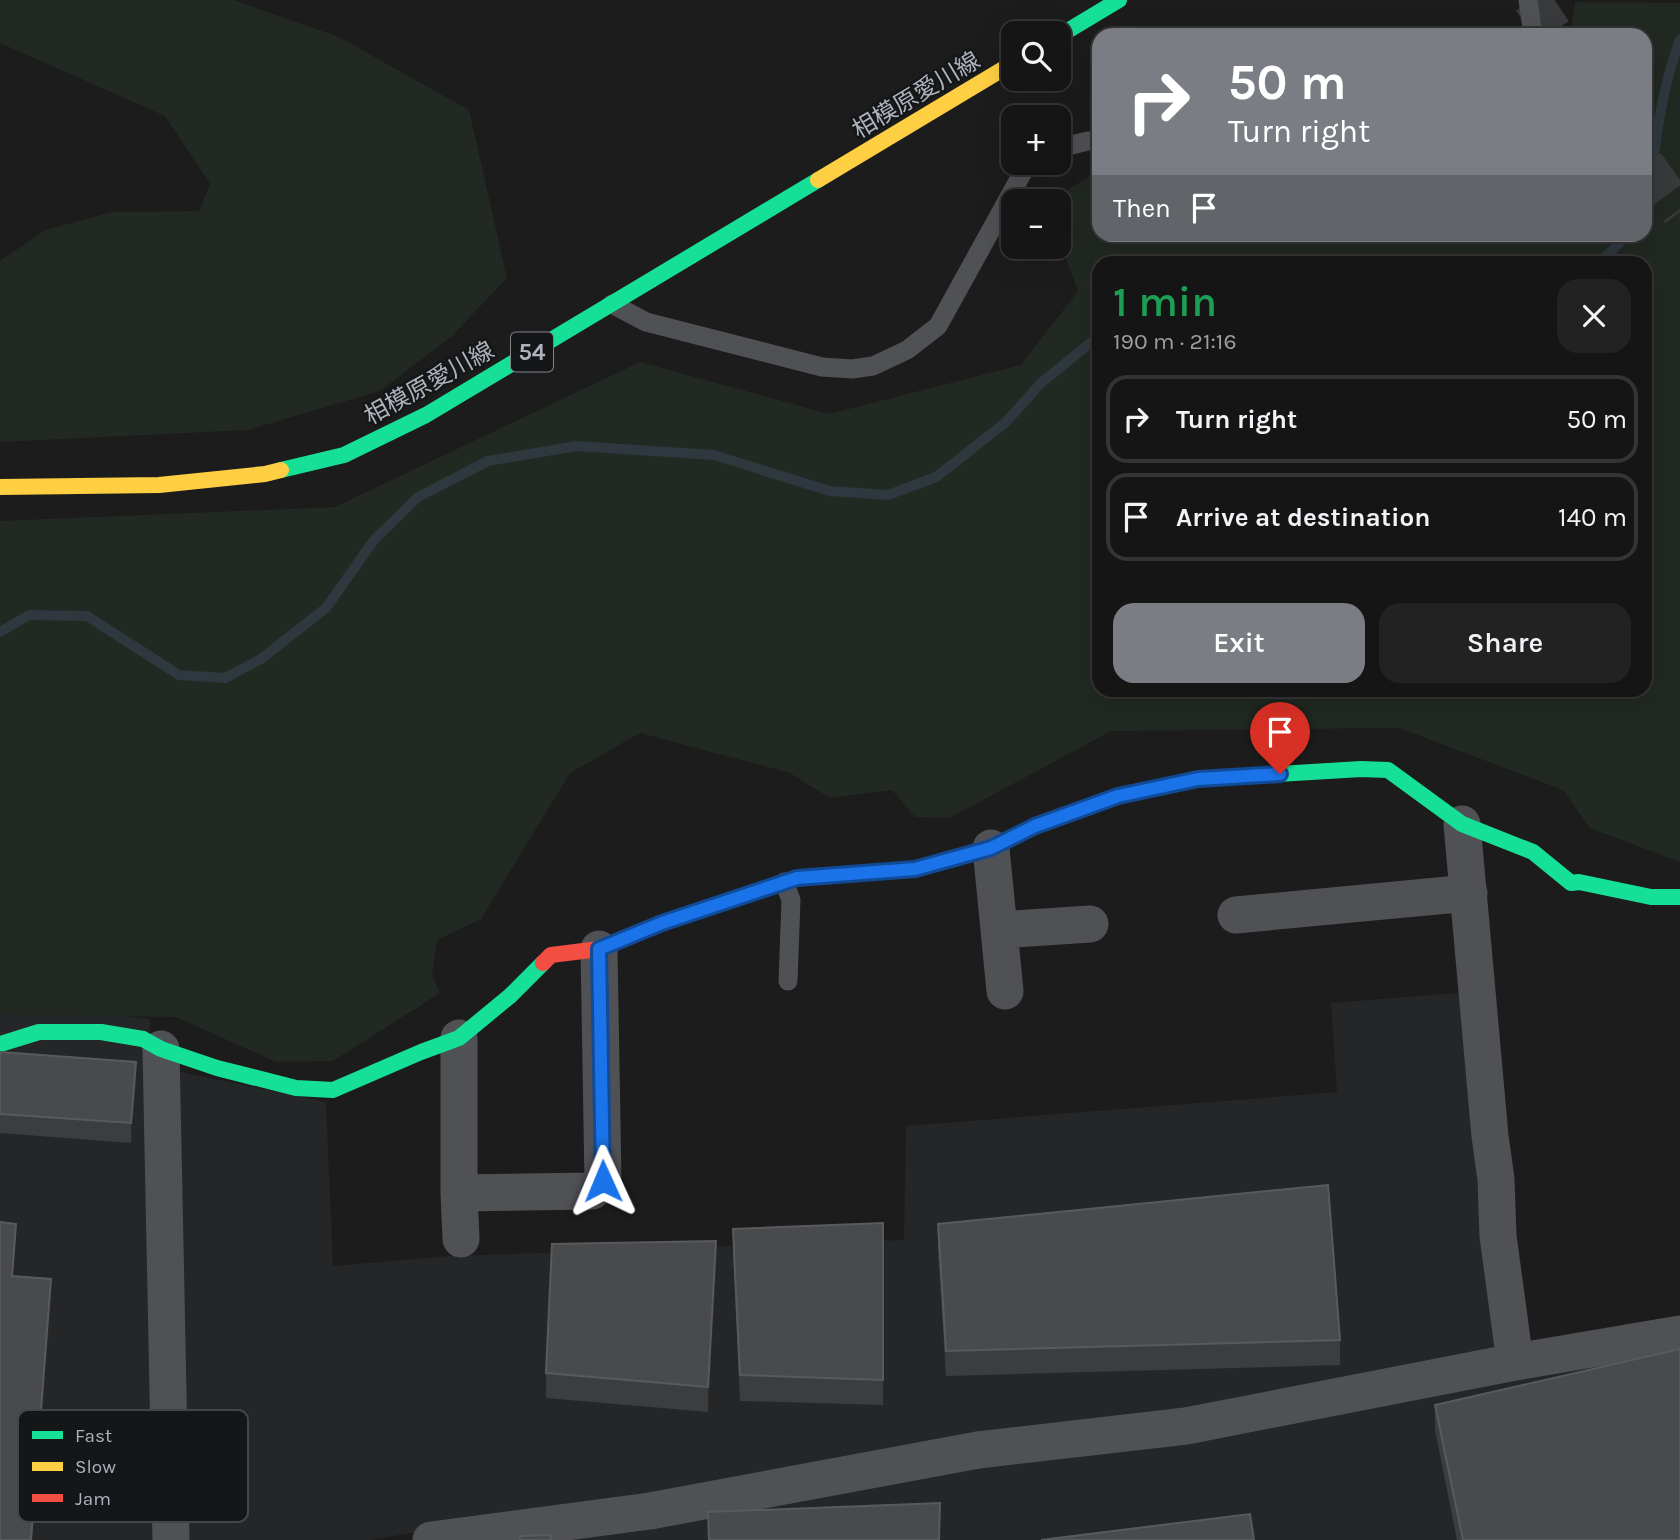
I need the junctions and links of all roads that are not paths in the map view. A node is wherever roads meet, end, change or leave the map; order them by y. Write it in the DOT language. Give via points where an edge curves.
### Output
graph roads {
  1 [pos="1119,0"];
  2 [pos="1528,0"];
  3 [pos="1532,28"];
  4 [pos="1071,29"];
  5 [pos="1001,71"];
  6 [pos="1092,141"];
  7 [pos="1071,145"];
  8 [pos="1023,175"];
  9 [pos="612,304"];
  10 [pos="0,487"];
  11 [pos="1462,824"];
  12 [pos="991,848"];
  13 [pos="784,882"];
  14 [pos="1469,893"];
  15 [pos="1680,897"];
  16 [pos="1254,922"];
  17 [pos="1090,924"];
  18 [pos="999,930"];
  19 [pos="599,949"];
  20 [pos="788,981"];
  21 [pos="1005,991"];
  22 [pos="458,1038"];
  23 [pos="0,1044"];
  24 [pos="161,1049"];
  25 [pos="459,1193"];
  26 [pos="461,1239"];
  27 [pos="1680,1334"];
  28 [pos="1515,1362"];
  29 [pos="168,1410"];
  30 [pos="171,1522"];
  31 [pos="171,1540"];
  32 [pos="431,1540"];
  1 -- 4 [label="street"];
  2 -- 3 [label="lane"];
  5 -- 9 [label="street, 相模原愛川線 / 54"];
  6 -- 7 [label="lane"];
  8 -- 9 [label="lane" via="938,326 907,350 873,366 822,367 646,322"];
  9 -- 10 [label="street, 相模原愛川線 / 54" via="426,415 344,455 265,474 159,485"];
  11 -- 12 [label="street" via="1388,769 1361,769 1198,779 1118,796 1035,826"];
  11 -- 14 [label="street"];
  11 -- 15 [label="street" via="1534,852 1571,883 1651,897"];
  12 -- 13 [label="street" via="915,869"];
  12 -- 18 [label="street"];
  13 -- 19 [label="street"];
  13 -- 20 [label="lane" via="791,900"];
  14 -- 16 [label="street"];
  14 -- 28 [label="street" via="1499,1236"];
  17 -- 18 [label="street"];
  18 -- 21 [label="street"];
  19 -- 22 [label="street" via="551,955"];
  19 -- 25 [label="street" via="603,1181 592,1191"];
  22 -- 24 [label="street" via="333,1090 296,1088"];
  22 -- 25 [label="street"];
  23 -- 24 [label="street" via="39,1032 101,1032 143,1038"];
  24 -- 29 [label="street"];
  25 -- 26 [label="street"];
  27 -- 28 [label="street"];
  28 -- 32 [label="street" via="1186,1426 978,1450 650,1511"];
  30 -- 31 [label="street"];
}
